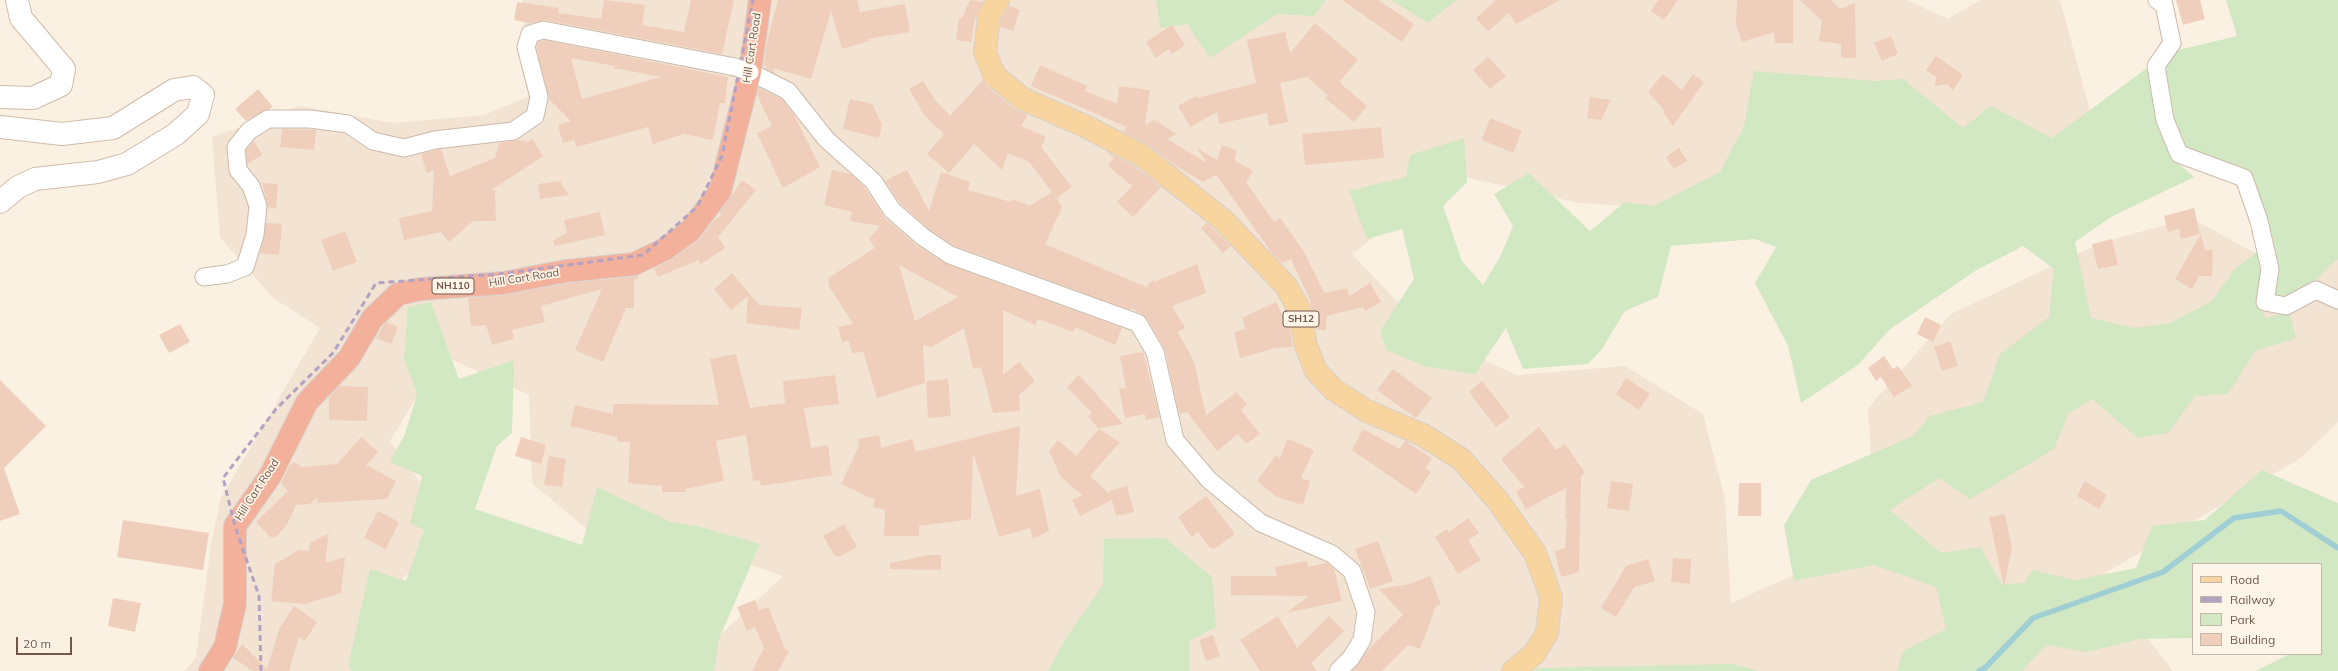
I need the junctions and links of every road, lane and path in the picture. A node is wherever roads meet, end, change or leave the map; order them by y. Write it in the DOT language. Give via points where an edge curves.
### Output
graph roads {
  1 [pos="17,0"];
  2 [pos="760,0"];
  3 [pos="998,0"];
  4 [pos="2157,0"];
  5 [pos="742,70"];
  6 [pos="0,97"];
  7 [pos="0,127"];
  8 [pos="0,202"];
  9 [pos="204,277"];
  10 [pos="2338,300"];
  11 [pos="210,671"];
  12 [pos="1338,671"];
  13 [pos="1513,671"];
  1 -- 6 [label="main road" via="21,18 64,69 60,85 33,98"];
  2 -- 5 [label="highway, Hill Cart Road / NH110"];
  3 -- 13 [label="main road, SH12" via="989,16 985,48 995,76 1023,98 1141,155 1223,220 1286,286 1299,309 1306,346 1316,371 1334,390 1367,411 1423,434 1461,459 1498,501 1535,553 1551,598 1547,633 1534,654"];
  4 -- 10 [label="street" via="2164,6 2172,43 2156,66 2165,120 2179,154 2244,178 2259,221 2270,269 2265,302 2286,306 2316,290"];
  5 -- 9 [label="street" via="543,30 530,34 526,47 539,97 535,116 513,131 435,140 404,148 373,141 348,124 310,119 268,119 249,131 236,146 238,170 251,186 258,206 255,235 245,267 227,274"];
  5 -- 11 [label="highway, Hill Cart Road / NH110" via="720,191 690,231 665,249 634,264 566,271 503,283 421,289 398,294 387,302 372,319 349,358 307,402 270,476 235,526 235,604 225,647"];
  5 -- 12 [label="street" via="788,91 826,139 873,181 892,210 923,237 950,255 1138,323 1155,352 1175,440 1208,480 1261,523 1332,554 1352,571 1366,612 1362,640 1351,658"];
  7 -- 8 [label="main road" via="62,134 113,128 174,90 193,87 203,95 198,114 176,134 127,164 98,172 35,179 18,187"];
}
